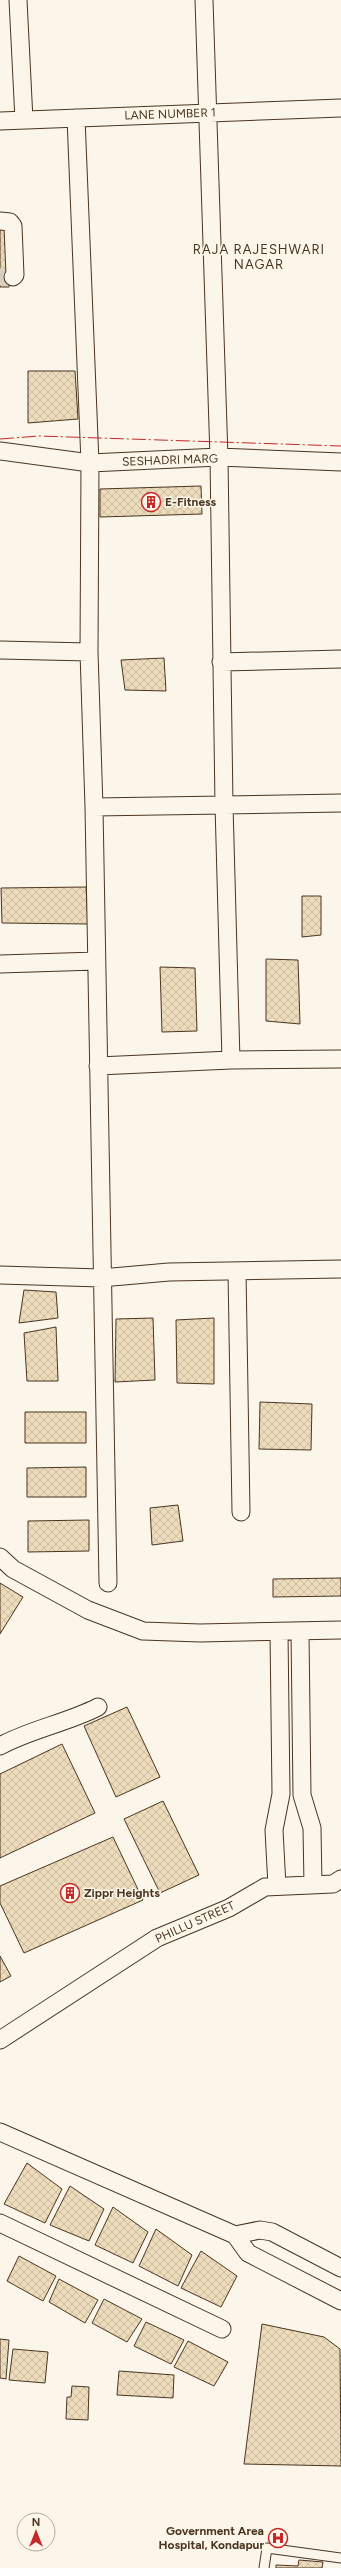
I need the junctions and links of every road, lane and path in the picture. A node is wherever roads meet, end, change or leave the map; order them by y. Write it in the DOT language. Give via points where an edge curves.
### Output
graph roads {
  1 [pos="18,0"];
  2 [pos="204,0"];
  3 [pos="341,108"];
  4 [pos="207,113"];
  5 [pos="76,118"];
  6 [pos="0,120"];
  7 [pos="24,120"];
  8 [pos="0,221"];
  9 [pos="13,277"];
  10 [pos="0,451"];
  11 [pos="219,457"];
  12 [pos="341,462"];
  13 [pos="90,463"];
  14 [pos="0,650"];
  15 [pos="88,652"];
  16 [pos="341,659"];
  17 [pos="222,662"];
  18 [pos="341,803"];
  19 [pos="224,805"];
  20 [pos="94,807"];
  21 [pos="96,961"];
  22 [pos="0,964"];
  23 [pos="341,1059"];
  24 [pos="231,1060"];
  25 [pos="98,1066"];
  26 [pos="341,1269"];
  27 [pos="237,1272"];
  28 [pos="0,1275"];
  29 [pos="101,1278"];
  30 [pos="241,1512"];
  31 [pos="0,1558"];
  32 [pos="108,1583"];
  33 [pos="341,1630"];
  34 [pos="279,1632"];
  35 [pos="300,1632"];
  36 [pos="98,1707"];
  37 [pos="4,1739"];
  38 [pos="341,1879"];
  39 [pos="313,1885"];
  40 [pos="277,1886"];
  41 [pos="0,2040"];
  42 [pos="0,2132"];
  43 [pos="0,2224"];
  44 [pos="235,2235"];
  45 [pos="341,2268"];
  46 [pos="341,2301"];
  47 [pos="222,2329"];
  48 [pos="341,2558"];
  49 [pos="264,2568"];
  1 -- 7 [label="street"];
  2 -- 4 [label="street"];
  3 -- 4 [label="street, LANE NUMBER 1"];
  4 -- 5 [label="street, LANE NUMBER 1"];
  4 -- 11 [label="street"];
  5 -- 7 [label="street, LANE NUMBER 1"];
  5 -- 13 [label="street"];
  6 -- 7 [label="street, LANE NUMBER 1"];
  8 -- 9 [label="street" via="10,222 13,226"];
  10 -- 13 [label="street, SESHADRI MARG"];
  11 -- 12 [label="street, SESHADRI MARG"];
  11 -- 13 [label="street, SESHADRI MARG"];
  11 -- 17 [label="street"];
  13 -- 15 [label="street"];
  14 -- 15 [label="street"];
  15 -- 20 [label="street"];
  16 -- 17 [label="street"];
  17 -- 19 [label="street"];
  18 -- 19 [label="street"];
  19 -- 20 [label="street"];
  19 -- 24 [label="street"];
  20 -- 21 [label="street"];
  21 -- 22 [label="street"];
  21 -- 25 [label="street"];
  23 -- 24 [label="street"];
  24 -- 25 [label="street"];
  25 -- 29 [label="street"];
  26 -- 27 [label="street"];
  27 -- 29 [label="street" via="169,1272"];
  27 -- 30 [label="street"];
  28 -- 29 [label="street"];
  29 -- 32 [label="street"];
  31 -- 34 [label="street" via="13,1569 88,1610 143,1631"];
  33 -- 35 [label="street"];
  34 -- 35 [label="street"];
  34 -- 40 [label="street" via="281,1794 274,1830"];
  35 -- 39 [label="street" via="302,1795 312,1828"];
  36 -- 37 [label="street" via="78,1717"];
  38 -- 39 [label="street, PHILLU STREET" via="333,1884"];
  39 -- 40 [label="street, PHILLU STREET"];
  40 -- 41 [label="street, PHILLU STREET" via="265,1887 230,1908 157,1938"];
  42 -- 44 [label="street"];
  43 -- 47 [label="street"];
  44 -- 45 [label="street" via="260,2230 272,2232"];
  44 -- 46 [label="street" via="248,2253"];
  48 -- 49 [label="lane" via="266,2548"];
}
